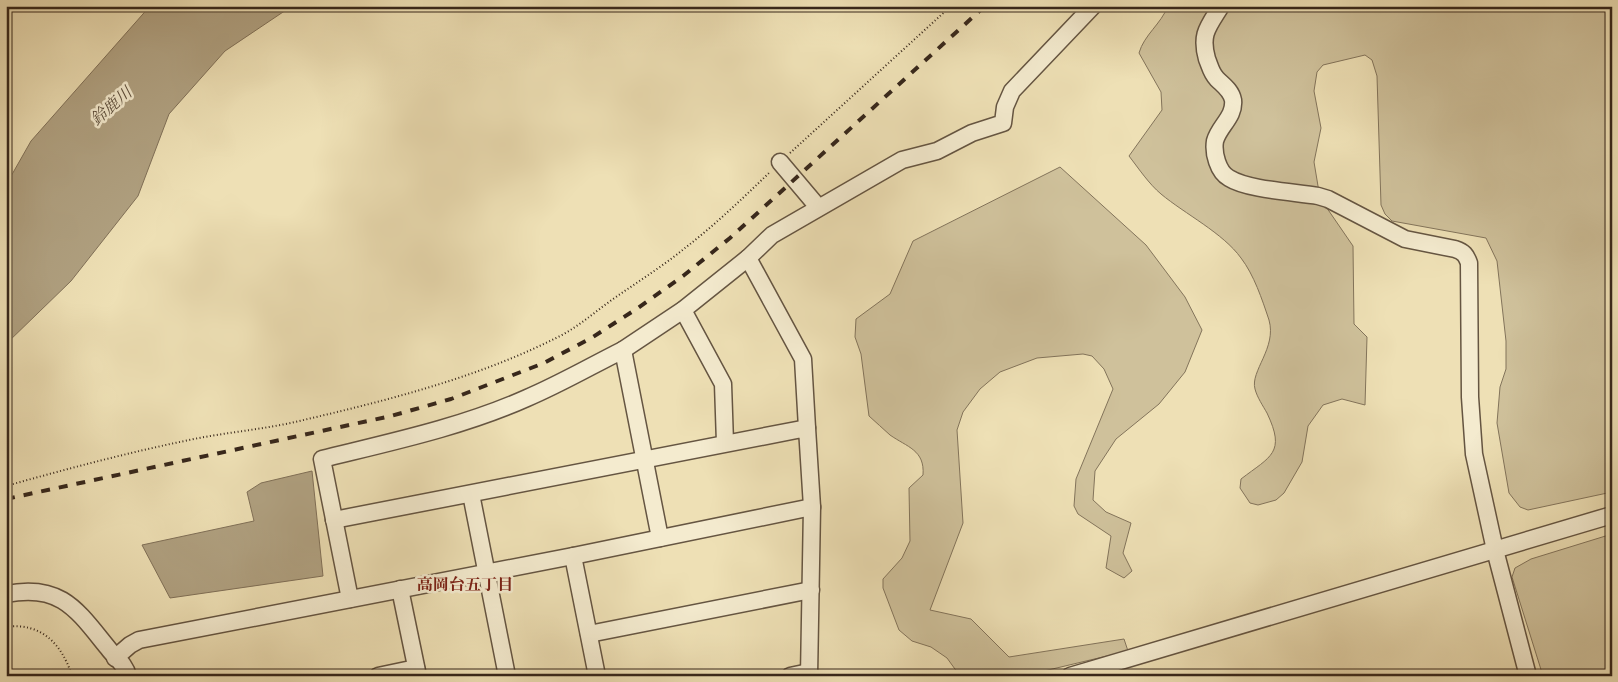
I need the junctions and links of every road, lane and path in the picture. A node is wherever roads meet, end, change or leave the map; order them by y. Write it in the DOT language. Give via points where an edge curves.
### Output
graph roads {
  1 [pos="951,6"];
  2 [pos="1093,6"];
  3 [pos="1221,6"];
  4 [pos="780,162"];
  5 [pos="818,207"];
  6 [pos="748,258"];
  7 [pos="683,310"];
  8 [pos="623,350"];
  9 [pos="807,428"];
  10 [pos="725,443"];
  11 [pos="644,460"];
  12 [pos="6,486"];
  13 [pos="472,494"];
  14 [pos="812,507"];
  15 [pos="1612,515"];
  16 [pos="334,520"];
  17 [pos="660,538"];
  18 [pos="1495,550"];
  19 [pos="573,556"];
  20 [pos="488,573"];
  21 [pos="400,589"];
  22 [pos="812,590"];
  23 [pos="6,594"];
  24 [pos="350,599"];
  25 [pos="6,627"];
  26 [pos="589,634"];
  27 [pos="115,658"];
  28 [pos="417,672"];
  29 [pos="809,674"];
  30 [pos="72,676"];
  31 [pos="128,676"];
  32 [pos="378,676"];
  33 [pos="507,676"];
  34 [pos="597,676"];
  35 [pos="790,676"];
  36 [pos="1070,676"];
  37 [pos="1528,676"];
  1 -- 4 [label="path"];
  2 -- 5 [label="street" via="1012,91 1005,106 1003,123 972,132 937,151 902,160"];
  3 -- 18 [label="street" via="1208,27 1204,42 1212,72 1233,99 1230,115 1218,134 1214,150 1227,178 1244,185 1328,199 1405,239 1455,249 1466,255 1469,264 1470,398 1474,454"];
  4 -- 5 [label="street"];
  4 -- 12 [label="path" via="685,249 584,322 535,348 422,390 295,422 98,460"];
  5 -- 6 [label="street" via="772,235"];
  6 -- 7 [label="street"];
  6 -- 9 [label="street" via="804,359"];
  7 -- 8 [label="street"];
  7 -- 10 [label="street" via="723,384"];
  8 -- 11 [label="street"];
  8 -- 16 [label="street" via="526,399 407,439 322,459"];
  9 -- 10 [label="street"];
  9 -- 14 [label="street"];
  10 -- 11 [label="street"];
  11 -- 13 [label="street"];
  11 -- 17 [label="street"];
  13 -- 16 [label="street"];
  13 -- 20 [label="street"];
  14 -- 17 [label="street"];
  14 -- 22 [label="street"];
  15 -- 18 [label="street"];
  16 -- 24 [label="street"];
  17 -- 19 [label="street"];
  18 -- 36 [label="street"];
  18 -- 37 [label="street"];
  19 -- 20 [label="street"];
  19 -- 26 [label="street"];
  20 -- 21 [label="street"];
  20 -- 33 [label="street"];
  21 -- 24 [label="street"];
  21 -- 28 [label="street"];
  22 -- 26 [label="street"];
  22 -- 29 [label="street"];
  23 -- 27 [label="street" via="39,590 64,601 84,617"];
  24 -- 27 [label="street" via="139,640"];
  25 -- 30 [label="path" via="38,630 64,657"];
  26 -- 34 [label="street"];
  27 -- 31 [label="street" via="124,663"];
  28 -- 32 [label="street"];
  29 -- 35 [label="street"];
}
